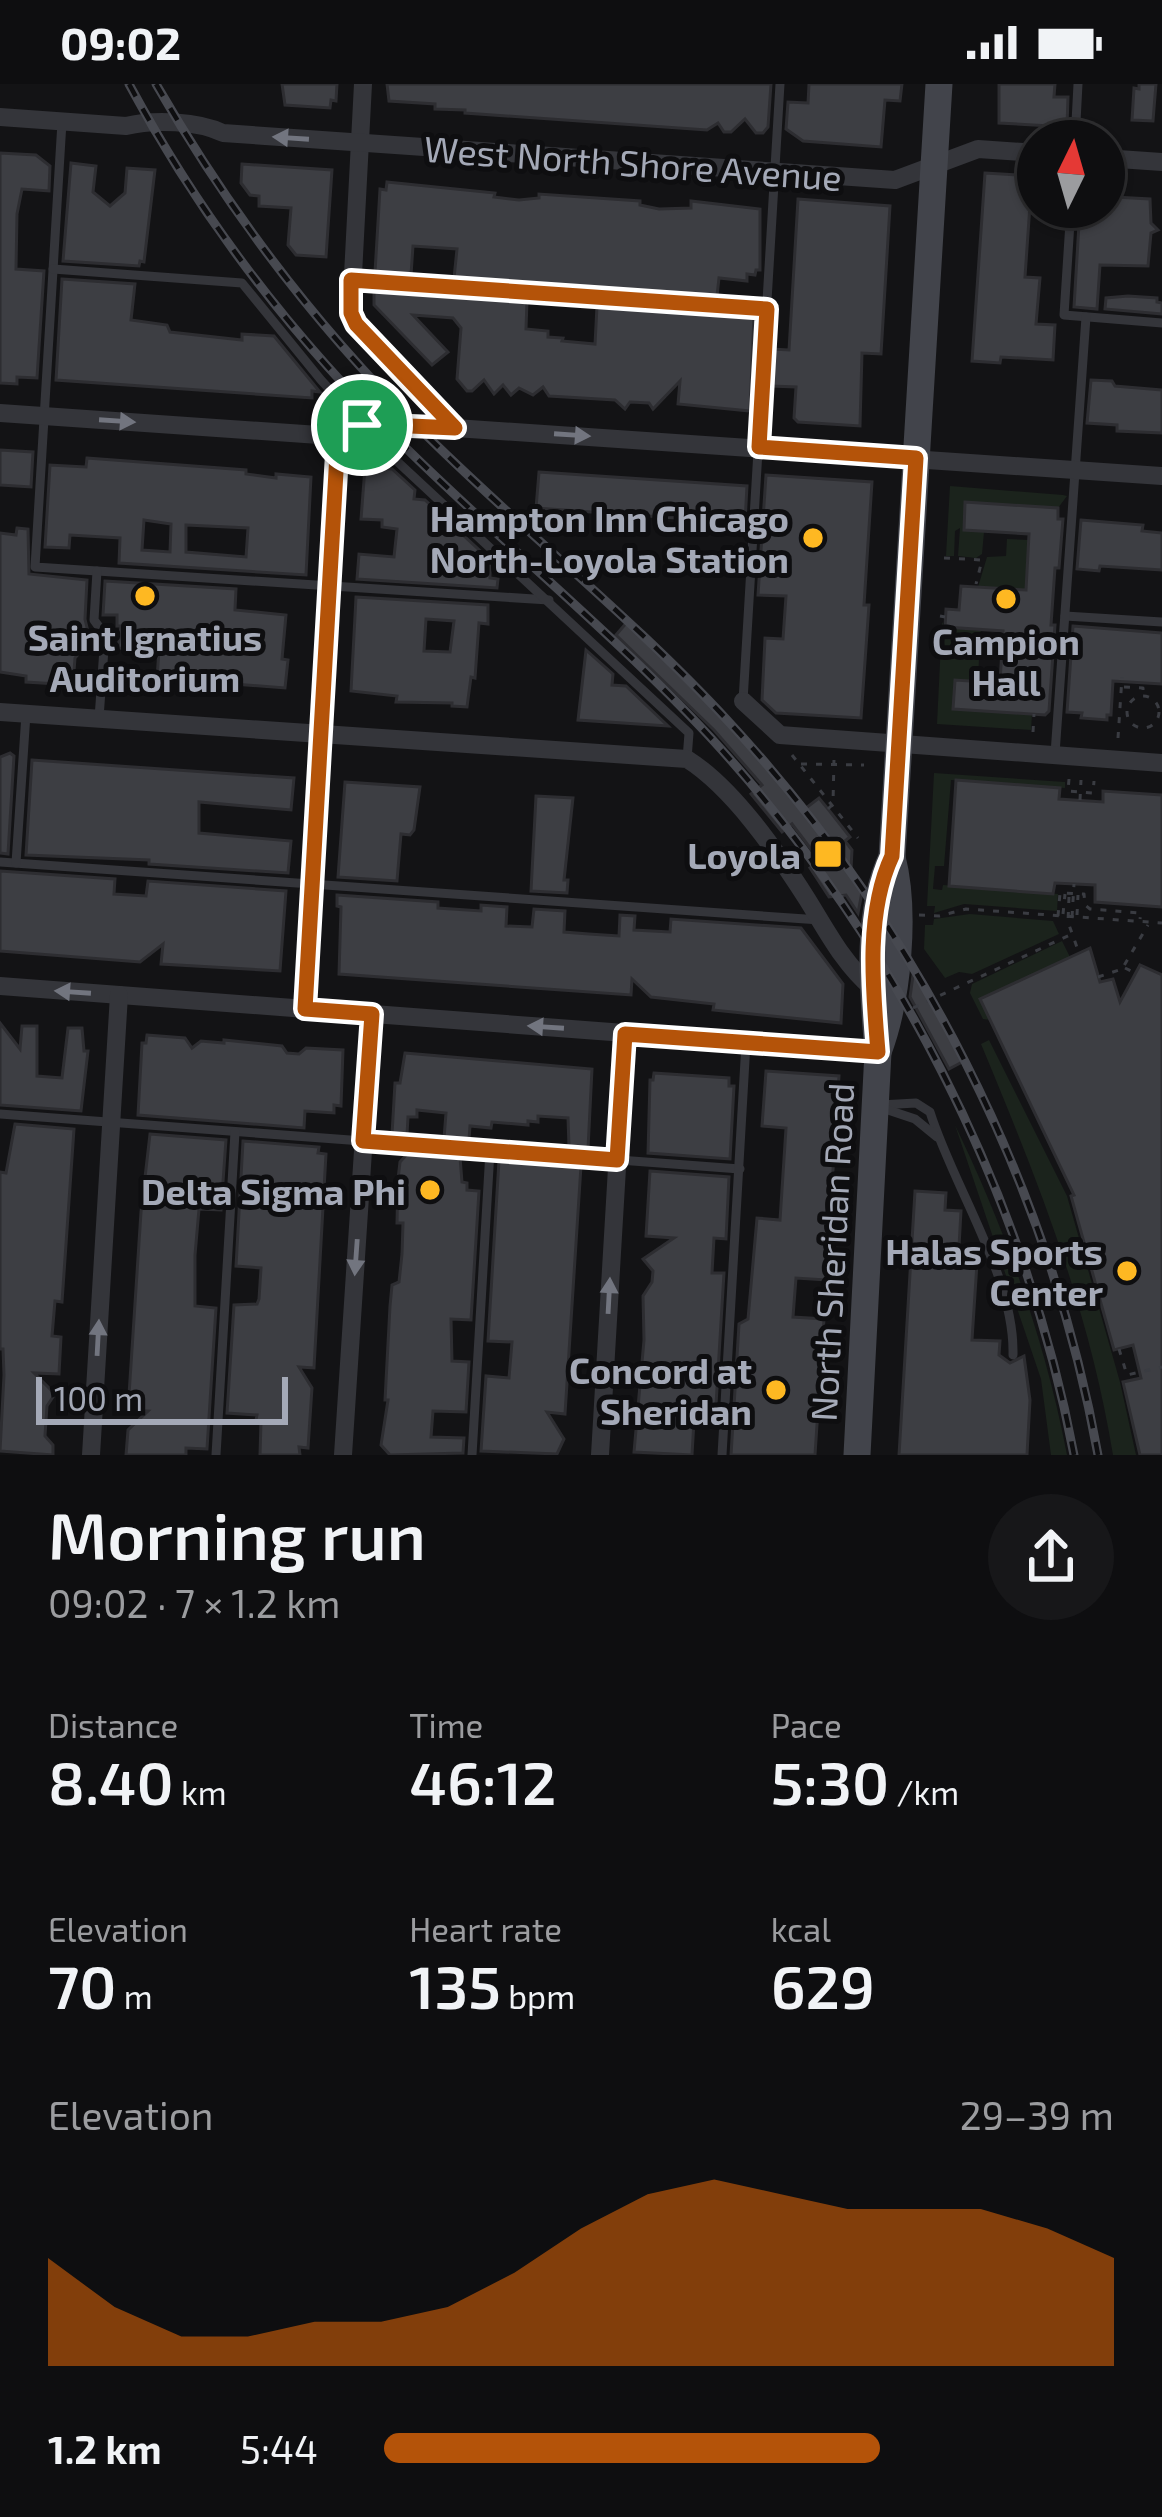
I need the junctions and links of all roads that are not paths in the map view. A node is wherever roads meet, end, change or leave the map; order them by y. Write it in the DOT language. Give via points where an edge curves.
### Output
graph roads {
  1 [pos="363,84"];
  2 [pos="779,84"];
  3 [pos="939,84"];
  4 [pos="1078,84"];
  5 [pos="0,117"];
  6 [pos="1076,120"];
  7 [pos="62,122"];
  8 [pos="359,143"];
  9 [pos="1017,152"];
  10 [pos="1125,159"];
  11 [pos="1162,162"];
  12 [pos="934,166"];
  13 [pos="775,172"];
  14 [pos="1070,228"];
  15 [pos="53,269"];
  16 [pos="351,280"];
  17 [pos="767,309"];
  18 [pos="1086,317"];
  19 [pos="1162,323"];
  20 [pos="0,413"];
  21 [pos="44,416"];
  22 [pos="455,428"];
  23 [pos="367,430"];
  24 [pos="338,437"];
  25 [pos="759,447"];
  26 [pos="916,458"];
  27 [pos="1075,469"];
  28 [pos="1162,476"];
  29 [pos="98,571"];
  30 [pos="330,586"];
  31 [pos="549,600"];
  32 [pos="1065,616"];
  33 [pos="1162,622"];
  34 [pos="743,701"];
  35 [pos="0,712"];
  36 [pos="26,713"];
  37 [pos="99,718"];
  38 [pos="321,733"];
  39 [pos="900,743"];
  40 [pos="1055,755"];
  41 [pos="687,759"];
  42 [pos="1162,763"];
  43 [pos="892,856"];
  44 [pos="0,862"];
  45 [pos="16,863"];
  46 [pos="312,882"];
  47 [pos="820,920"];
  48 [pos="0,986"];
  49 [pos="872,988"];
  50 [pos="119,995"];
  51 [pos="305,1009"];
  52 [pos="372,1014"];
  53 [pos="625,1034"];
  54 [pos="746,1043"];
  55 [pos="878,1052"];
  56 [pos="875,1105"];
  57 [pos="0,1114"];
  58 [pos="112,1123"];
  59 [pos="236,1132"];
  60 [pos="363,1141"];
  61 [pos="490,1150"];
  62 [pos="617,1160"];
  63 [pos="740,1169"];
  64 [pos="1013,1355"];
  65 [pos="91,1455"];
  66 [pos="216,1455"];
  67 [pos="343,1455"];
  68 [pos="472,1455"];
  69 [pos="600,1455"];
  70 [pos="722,1455"];
  71 [pos="857,1455"];
  1 -- 8 [label="street"];
  2 -- 13 [label="lane"];
  3 -- 12 [label="main road, North Sheridan Road"];
  4 -- 6 [label="lane"];
  5 -- 7 [label="street, West North Shore Avenue"];
  8 -- 7 [label="street, West North Shore Avenue, one-way"];
  7 -- 15 [label="lane"];
  8 -- 13 [label="street, West North Shore Avenue"];
  8 -- 16 [label="street"];
  9 -- 12 [label="street, West North Shore Avenue" via="978,149"];
  10 -- 11 [label="street"];
  12 -- 13 [label="street, West North Shore Avenue" via="895,180"];
  12 -- 26 [label="main road, North Sheridan Road"];
  13 -- 17 [label="lane"];
  14 -- 18 [label="lane" via="1064,315"];
  15 -- 21 [label="lane"];
  15 -- 23 [label="lane" via="242,283"];
  16 -- 17 [label="lane"];
  16 -- 22 [label="street" via="356,324"];
  17 -- 25 [label="lane"];
  18 -- 19 [label="lane"];
  18 -- 27 [label="lane"];
  20 -- 21 [label="street"];
  21 -- 24 [label="street, one-way"];
  21 -- 29 [label="lane" via="35,567"];
  22 -- 23 [label="street" via="454,440"];
  22 -- 25 [label="street, one-way"];
  23 -- 24 [label="street"];
  23 -- 31 [label="lane"];
  24 -- 30 [label="street"];
  25 -- 26 [label="street"];
  25 -- 34 [label="lane"];
  26 -- 27 [label="street"];
  26 -- 39 [label="main road, North Sheridan Road"];
  27 -- 28 [label="street"];
  27 -- 32 [label="lane"];
  29 -- 30 [label="lane"];
  29 -- 37 [label="lane" via="94,620 105,635"];
  30 -- 31 [label="lane"];
  30 -- 38 [label="street"];
  31 -- 41 [label="lane" via="689,733"];
  32 -- 33 [label="lane"];
  32 -- 40 [label="lane"];
  34 -- 39 [label="street" via="780,735"];
  35 -- 36 [label="street"];
  36 -- 37 [label="street"];
  36 -- 45 [label="lane"];
  37 -- 38 [label="street"];
  38 -- 41 [label="street"];
  38 -- 46 [label="street"];
  39 -- 40 [label="street"];
  39 -- 43 [label="main road, North Sheridan Road"];
  40 -- 42 [label="street"];
  41 -- 47 [label="street" via="715,777"];
  43 -- 49 [label="main road, North Sheridan Road" via="880,882"];
  43 -- 55 [label="main road, North Sheridan Road" via="899,885 892,1016"];
  44 -- 45 [label="lane"];
  45 -- 46 [label="lane"];
  46 -- 47 [label="lane"];
  46 -- 51 [label="street"];
  47 -- 49 [label="street"];
  50 -- 48 [label="street, one-way"];
  49 -- 55 [label="main road, North Sheridan Road"];
  50 -- 51 [label="street"];
  50 -- 58 [label="street"];
  51 -- 52 [label="street"];
  53 -- 52 [label="street, one-way"];
  52 -- 60 [label="street"];
  53 -- 54 [label="street"];
  53 -- 62 [label="street"];
  54 -- 55 [label="street"];
  54 -- 63 [label="lane"];
  55 -- 56 [label="main road, North Sheridan Road"];
  56 -- 64 [label="lane" via="930,1112 986,1244"];
  56 -- 71 [label="main road, North Sheridan Road"];
  57 -- 58 [label="lane"];
  58 -- 59 [label="lane"];
  65 -- 58 [label="street, one-way"];
  59 -- 60 [label="lane"];
  59 -- 66 [label="lane"];
  60 -- 61 [label="lane"];
  60 -- 67 [label="street, one-way"];
  61 -- 62 [label="lane"];
  61 -- 68 [label="lane"];
  62 -- 63 [label="lane"];
  69 -- 62 [label="street, one-way"];
  63 -- 70 [label="lane"];
}
